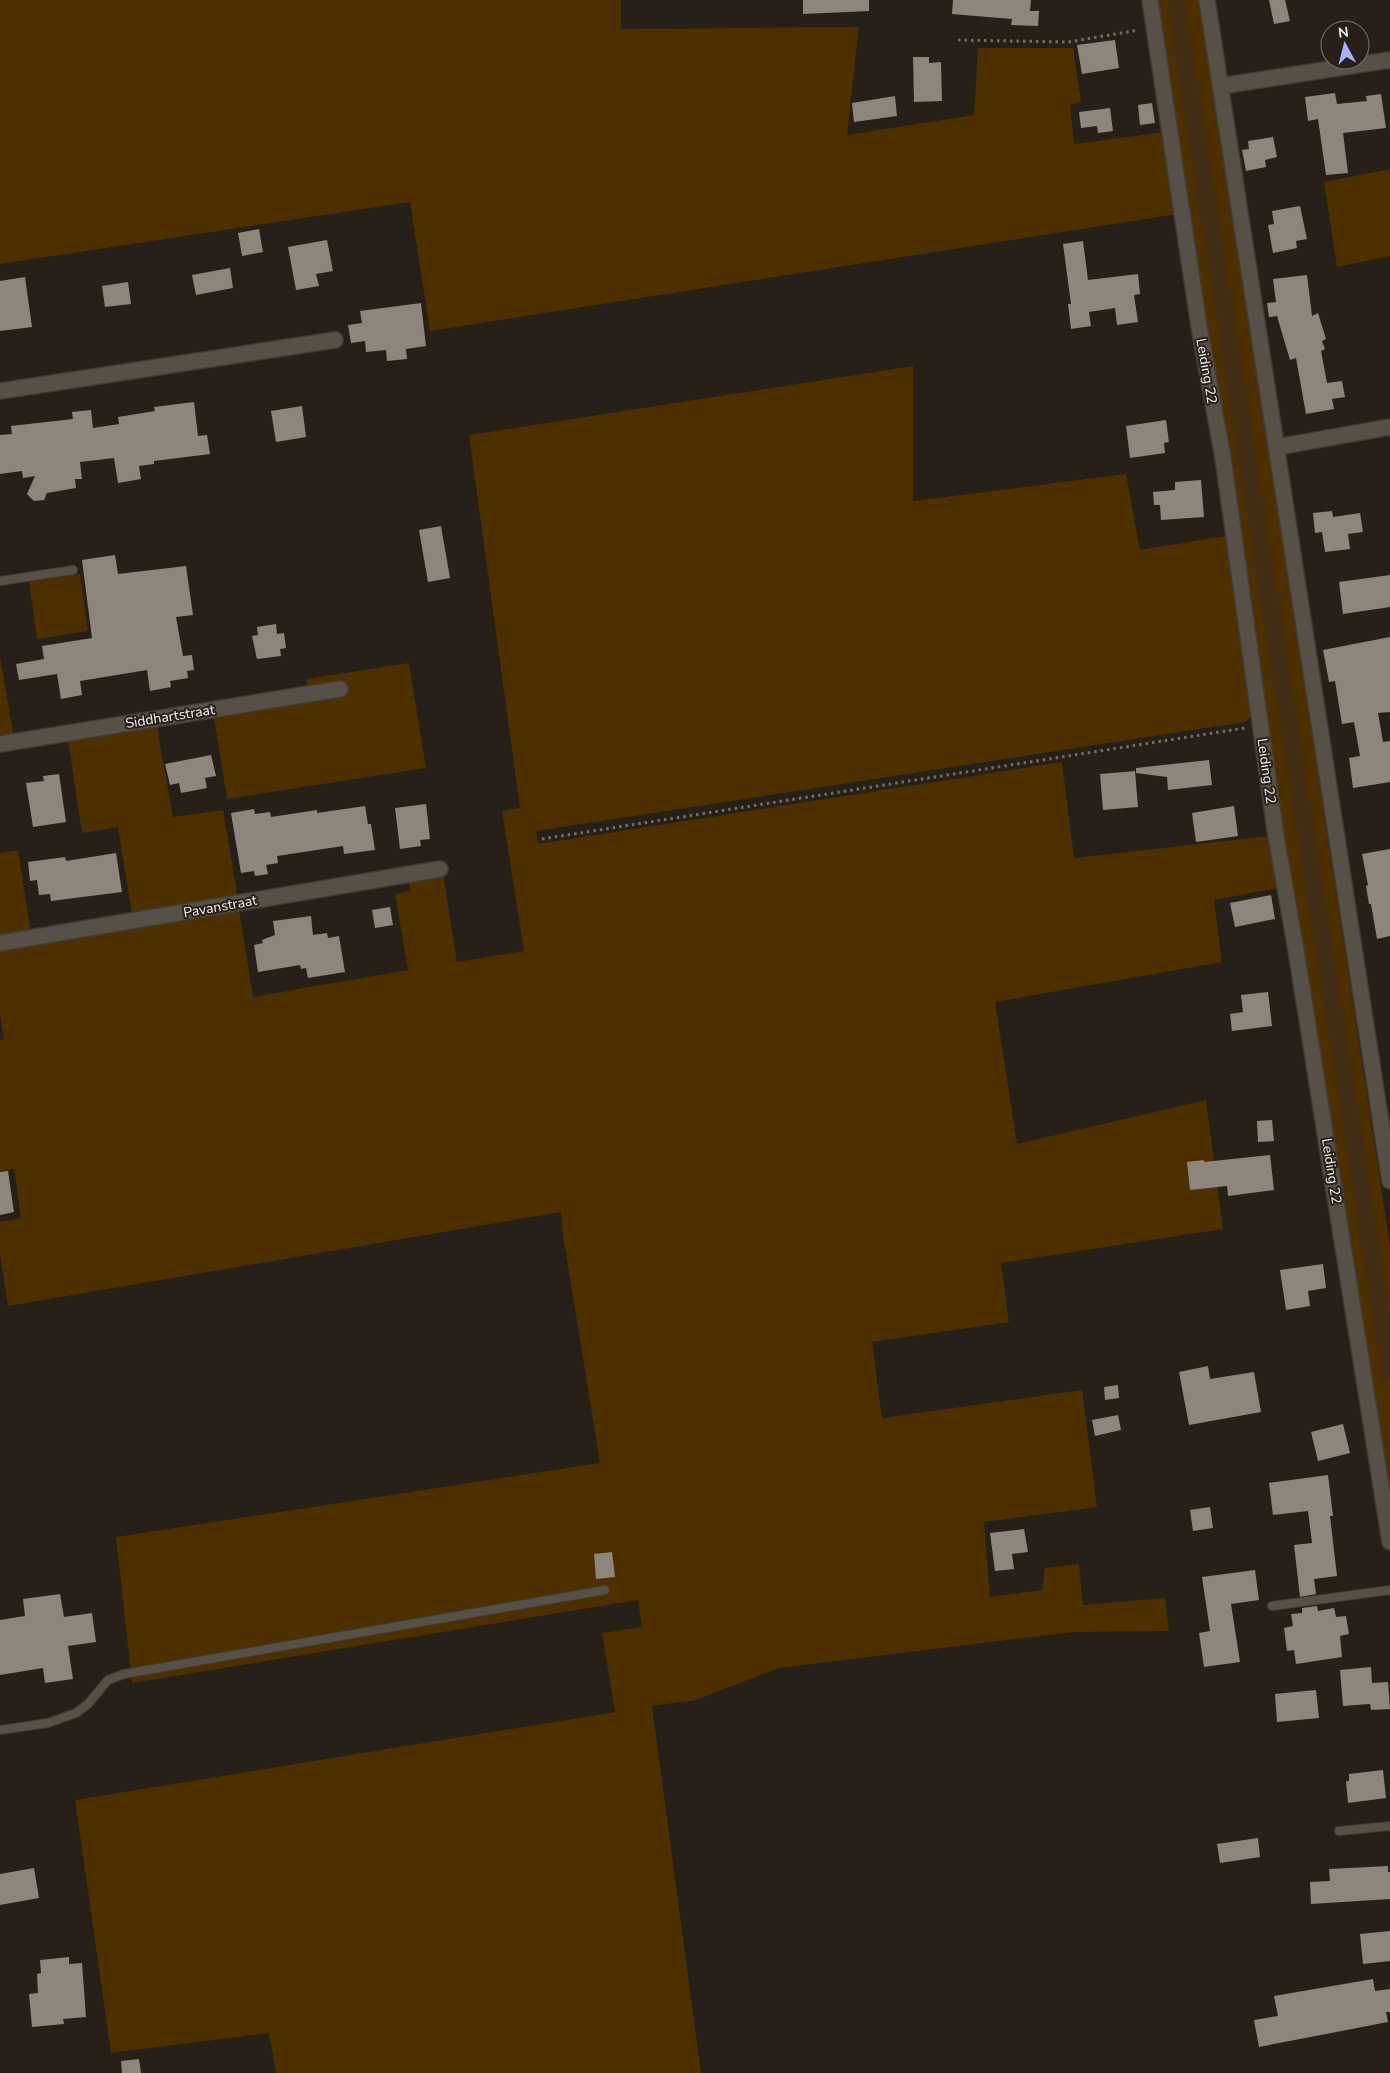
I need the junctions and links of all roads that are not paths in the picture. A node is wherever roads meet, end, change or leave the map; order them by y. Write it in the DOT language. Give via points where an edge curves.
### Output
graph roads {
  1 [pos="1150,0"];
  2 [pos="1207,0"];
  3 [pos="1390,60"];
  4 [pos="1222,86"];
  5 [pos="335,340"];
  6 [pos="0,391"];
  7 [pos="1390,427"];
  8 [pos="1277,446"];
  9 [pos="73,570"];
  10 [pos="0,581"];
  11 [pos="340,689"];
  12 [pos="0,744"];
  13 [pos="440,869"];
  14 [pos="0,943"];
  15 [pos="1390,1181"];
  16 [pos="1390,1542"];
  17 [pos="605,1590"];
  18 [pos="1390,1590"];
  19 [pos="1272,1606"];
  20 [pos="0,1730"];
  21 [pos="1390,1826"];
  22 [pos="1339,1831"];
  1 -- 16 [label="street, Leiding 22" via="1222,458 1276,836"];
  2 -- 4 [label="street"];
  3 -- 4 [label="street"];
  4 -- 8 [label="street"];
  5 -- 6 [label="street"];
  7 -- 8 [label="street"];
  8 -- 15 [label="street"];
  9 -- 10 [label="lane"];
  11 -- 12 [label="street, Siddhartstraat"];
  13 -- 14 [label="street, Pavanstraat"];
  17 -- 20 [label="lane" via="124,1674 108,1680 76,1713 48,1723"];
  18 -- 19 [label="lane"];
  21 -- 22 [label="lane"];
}
